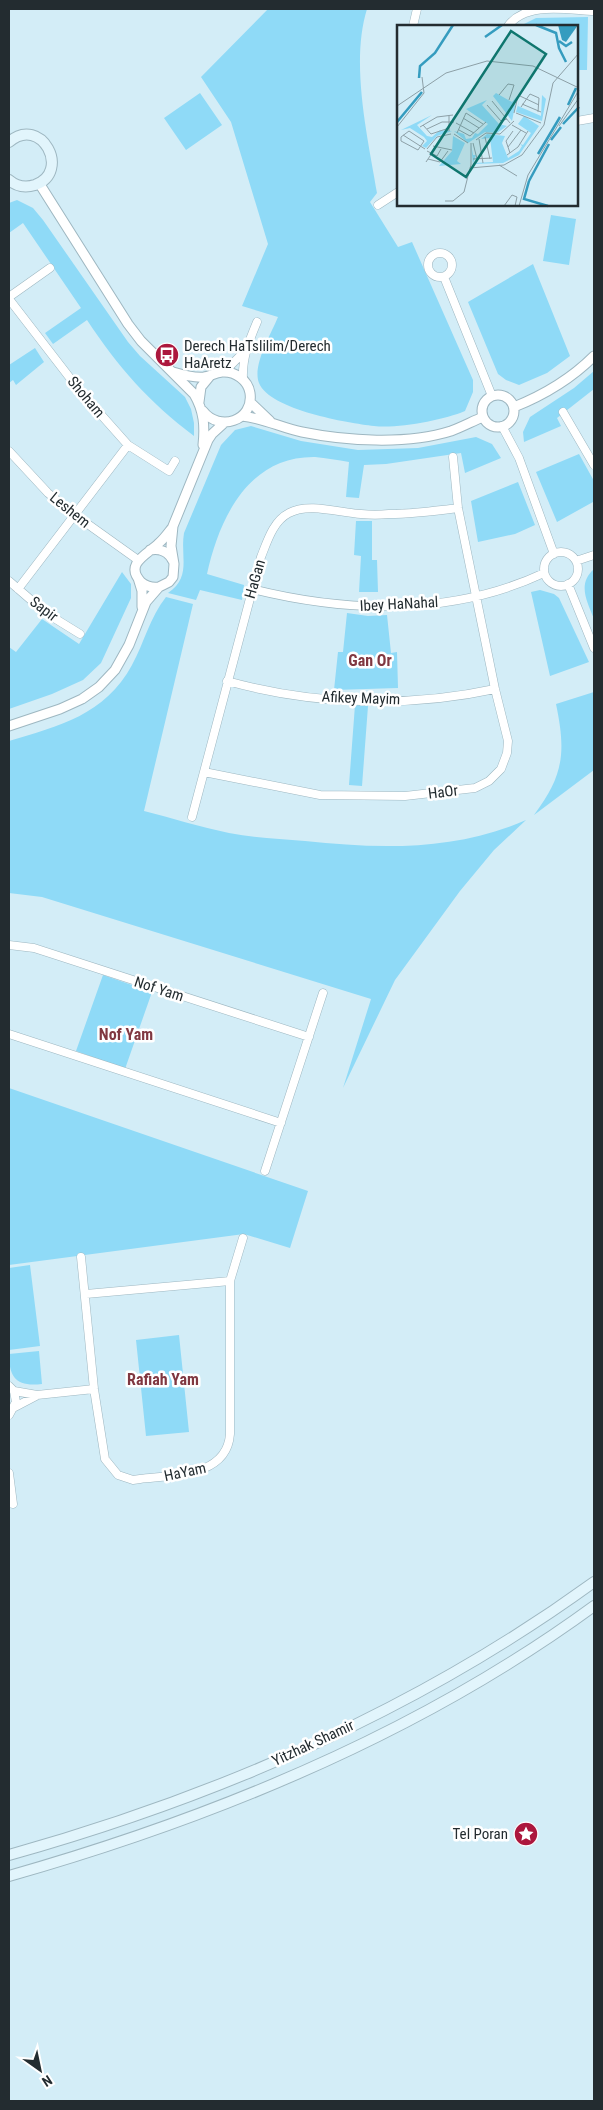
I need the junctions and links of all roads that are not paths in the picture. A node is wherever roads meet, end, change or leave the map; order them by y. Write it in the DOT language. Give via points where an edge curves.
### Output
graph roads {
  1 [pos="417,9"];
  2 [pos="594,11"];
  3 [pos="413,25"];
  4 [pos="509,25"];
  5 [pos="594,118"];
  6 [pos="578,121"];
  7 [pos="10,138"];
  8 [pos="9,180"];
  9 [pos="39,183"];
  10 [pos="397,193"];
  11 [pos="378,205"];
  12 [pos="50,268"];
  13 [pos="444,277"];
  14 [pos="9,298"];
  15 [pos="257,322"];
  16 [pos="245,350"];
  17 [pos="594,356"];
  18 [pos="170,371"];
  19 [pos="224,372"];
  20 [pos="210,376"];
  21 [pos="243,379"];
  22 [pos="492,396"];
  23 [pos="250,402"];
  24 [pos="200,405"];
  25 [pos="514,407"];
  26 [pos="563,412"];
  27 [pos="242,416"];
  28 [pos="483,416"];
  29 [pos="272,422"];
  30 [pos="224,423"];
  31 [pos="502,426"];
  32 [pos="128,445"];
  33 [pos="9,452"];
  34 [pos="202,455"];
  35 [pos="592,456"];
  36 [pos="453,457"];
  37 [pos="175,461"];
  38 [pos="594,466"];
  39 [pos="458,508"];
  40 [pos="74,515"];
  41 [pos="173,526"];
  42 [pos="150,550"];
  43 [pos="554,554"];
  44 [pos="594,555"];
  45 [pos="138,560"];
  46 [pos="576,561"];
  47 [pos="174,564"];
  48 [pos="544,573"];
  49 [pos="138,578"];
  50 [pos="9,581"];
  51 [pos="568,584"];
  52 [pos="159,587"];
  53 [pos="18,589"];
  54 [pos="252,589"];
  55 [pos="476,596"];
  56 [pos="142,610"];
  57 [pos="80,634"];
  58 [pos="594,648"];
  59 [pos="227,681"];
  60 [pos="495,689"];
  61 [pos="9,726"];
  62 [pos="204,772"];
  63 [pos="192,817"];
  64 [pos="9,945"];
  65 [pos="323,993"];
  66 [pos="9,1034"];
  67 [pos="309,1037"];
  68 [pos="281,1123"];
  69 [pos="265,1171"];
  70 [pos="243,1238"];
  71 [pos="81,1257"];
  72 [pos="230,1281"];
  73 [pos="86,1294"];
  74 [pos="10,1387"];
  75 [pos="94,1389"];
  76 [pos="37,1395"];
  77 [pos="15,1407"];
  78 [pos="9,1415"];
  79 [pos="9,1473"];
  80 [pos="13,1504"];
  81 [pos="594,1582"];
  82 [pos="594,1606"];
  83 [pos="9,1855"];
  84 [pos="9,1876"];
  1 -- 3 [label="street"];
  2 -- 4 [label="street" via="539,10 518,16"];
  5 -- 6 [label="street"];
  7 -- 9 [label="main road" via="32,135 48,146 52,161 50,170"];
  8 -- 9 [label="main road" via="25,187"];
  9 -- 18 [label="street" via="128,324"];
  10 -- 11 [label="street"];
  12 -- 14 [label="street"];
  13 -- 22 [label="street"];
  14 -- 32 [label="street, Shoham" via="74,383"];
  15 -- 16 [label="street"];
  16 -- 19 [label="street"];
  16 -- 21 [label="street"];
  17 -- 25 [label="street" via="558,385"];
  18 -- 20 [label="street"];
  18 -- 24 [label="street" via="194,394"];
  19 -- 20 [label="street"];
  19 -- 21 [label="street"];
  20 -- 24 [label="street" via="201,387"];
  21 -- 23 [label="street" via="249,388"];
  22 -- 25 [label="street" via="506,397"];
  22 -- 28 [label="street" via="484,404"];
  23 -- 27 [label="street"];
  23 -- 29 [label="street"];
  24 -- 30 [label="street" via="211,419"];
  24 -- 34 [label="street" via="205,430"];
  25 -- 31 [label="street" via="512,418"];
  26 -- 35 [label="street"];
  27 -- 29 [label="street"];
  27 -- 30 [label="street"];
  28 -- 29 [label="street" via="452,431 364,440 299,431"];
  28 -- 31 [label="street" via="489,424"];
  30 -- 34 [label="street" via="212,434"];
  31 -- 43 [label="street" via="519,458"];
  32 -- 37 [label="street, Shoham" via="169,471"];
  32 -- 40 [label="street"];
  33 -- 40 [label="street, Leshem"];
  34 -- 41 [label="street"];
  35 -- 38 [label="street"];
  36 -- 39 [label="street"];
  39 -- 54 [label="street, HaGan" via="390,514 309,508 289,513 270,534"];
  39 -- 55 [label="street"];
  40 -- 45 [label="street, Leshem"];
  40 -- 53 [label="street"];
  41 -- 42 [label="street"];
  41 -- 47 [label="street" via="171,546"];
  42 -- 45 [label="street"];
  42 -- 47 [label="street" via="167,553"];
  43 -- 46 [label="street" via="564,553"];
  43 -- 48 [label="street" via="547,560"];
  44 -- 46 [label="street"];
  45 -- 49 [label="street"];
  46 -- 51 [label="street" via="577,572"];
  47 -- 52 [label="street" via="173,577"];
  48 -- 51 [label="street" via="554,584"];
  48 -- 55 [label="street, Ibey HaNahal" via="522,584"];
  49 -- 52 [label="street" via="150,587"];
  49 -- 56 [label="street"];
  50 -- 53 [label="street, Sapir"];
  51 -- 58 [label="street"];
  52 -- 56 [label="street"];
  53 -- 57 [label="street, Sapir" via="46,613"];
  54 -- 55 [label="street, Ibey HaNahal" via="332,605 384,607 431,604"];
  54 -- 59 [label="street, HaGan"];
  55 -- 60 [label="street, HaOr"];
  56 -- 61 [label="street" via="123,657 99,687 60,709"];
  59 -- 60 [label="street, Afikey Mayim" via="262,691 363,701 445,698"];
  59 -- 62 [label="street, HaGan"];
  60 -- 62 [label="street, HaOr" via="508,741 507,753 501,769 490,781 475,788 405,796 320,795"];
  62 -- 63 [label="street, HaGan"];
  64 -- 67 [label="street, Nof Yam" via="34,948"];
  65 -- 67 [label="street"];
  66 -- 68 [label="street"];
  67 -- 68 [label="street"];
  68 -- 69 [label="street"];
  70 -- 72 [label="street, HaYam"];
  71 -- 73 [label="street, HaYam"];
  72 -- 73 [label="street"];
  72 -- 75 [label="street, HaYam" via="229,1444 216,1463 204,1470 150,1478 133,1480 118,1475 105,1459"];
  73 -- 75 [label="street, HaYam"];
  74 -- 76 [label="street"];
  74 -- 77 [label="street" via="16,1397"];
  75 -- 76 [label="street"];
  76 -- 77 [label="street"];
  77 -- 78 [label="street"];
  79 -- 80 [label="street"];
  81 -- 83 [label="main road, Yitzhak Shamir" via="478,1658 324,1739 165,1805"];
  82 -- 84 [label="main road, Yitzhak Shamir" via="459,1692 290,1777 146,1833"];
}
